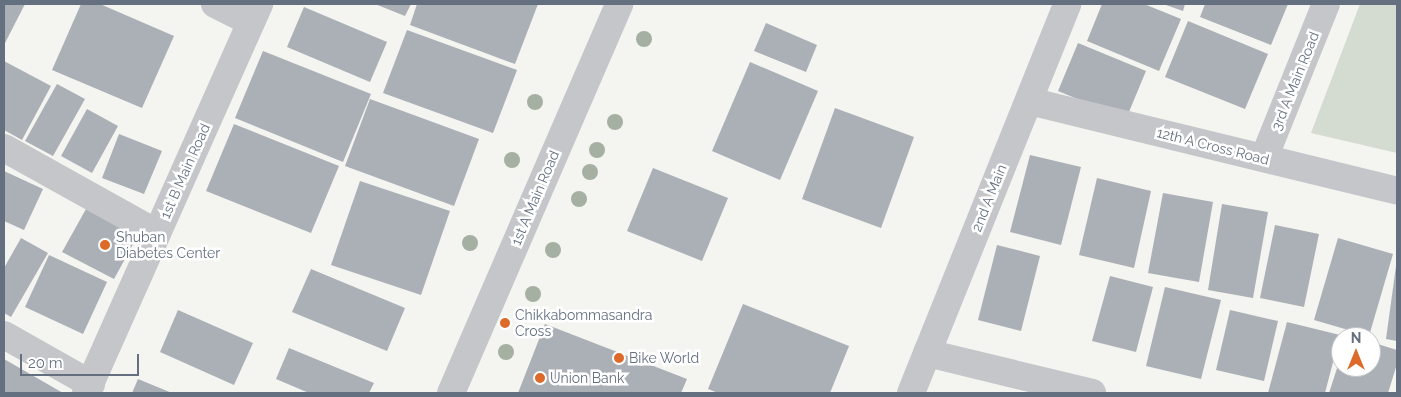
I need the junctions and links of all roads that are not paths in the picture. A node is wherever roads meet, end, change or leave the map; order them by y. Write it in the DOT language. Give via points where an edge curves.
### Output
graph roads {
  1 [pos="215,4"];
  2 [pos="619,4"];
  3 [pos="1067,4"];
  4 [pos="1326,4"];
  5 [pos="255,13"];
  6 [pos="1028,101"];
  7 [pos="4,148"];
  8 [pos="1264,158"];
  9 [pos="1397,191"];
  10 [pos="157,233"];
  11 [pos="4,335"];
  12 [pos="927,353"];
  13 [pos="89,389"];
  14 [pos="451,393"];
  15 [pos="911,393"];
  16 [pos="1092,393"];
  1 -- 5 [label="street"];
  2 -- 14 [label="street, 1st A Main Road"];
  3 -- 6 [label="street, 2nd A Main"];
  4 -- 8 [label="street, 3rd A Main Road"];
  5 -- 10 [label="street, 1st B Main Road"];
  6 -- 8 [label="street, 12th A Cross Road"];
  6 -- 12 [label="street, 2nd A Main"];
  7 -- 10 [label="street"];
  8 -- 9 [label="street, 12th A Cross Road"];
  10 -- 13 [label="street, 1st B Main Road"];
  11 -- 13 [label="street"];
  12 -- 15 [label="street, 2nd A Main"];
  12 -- 16 [label="street"];
}
